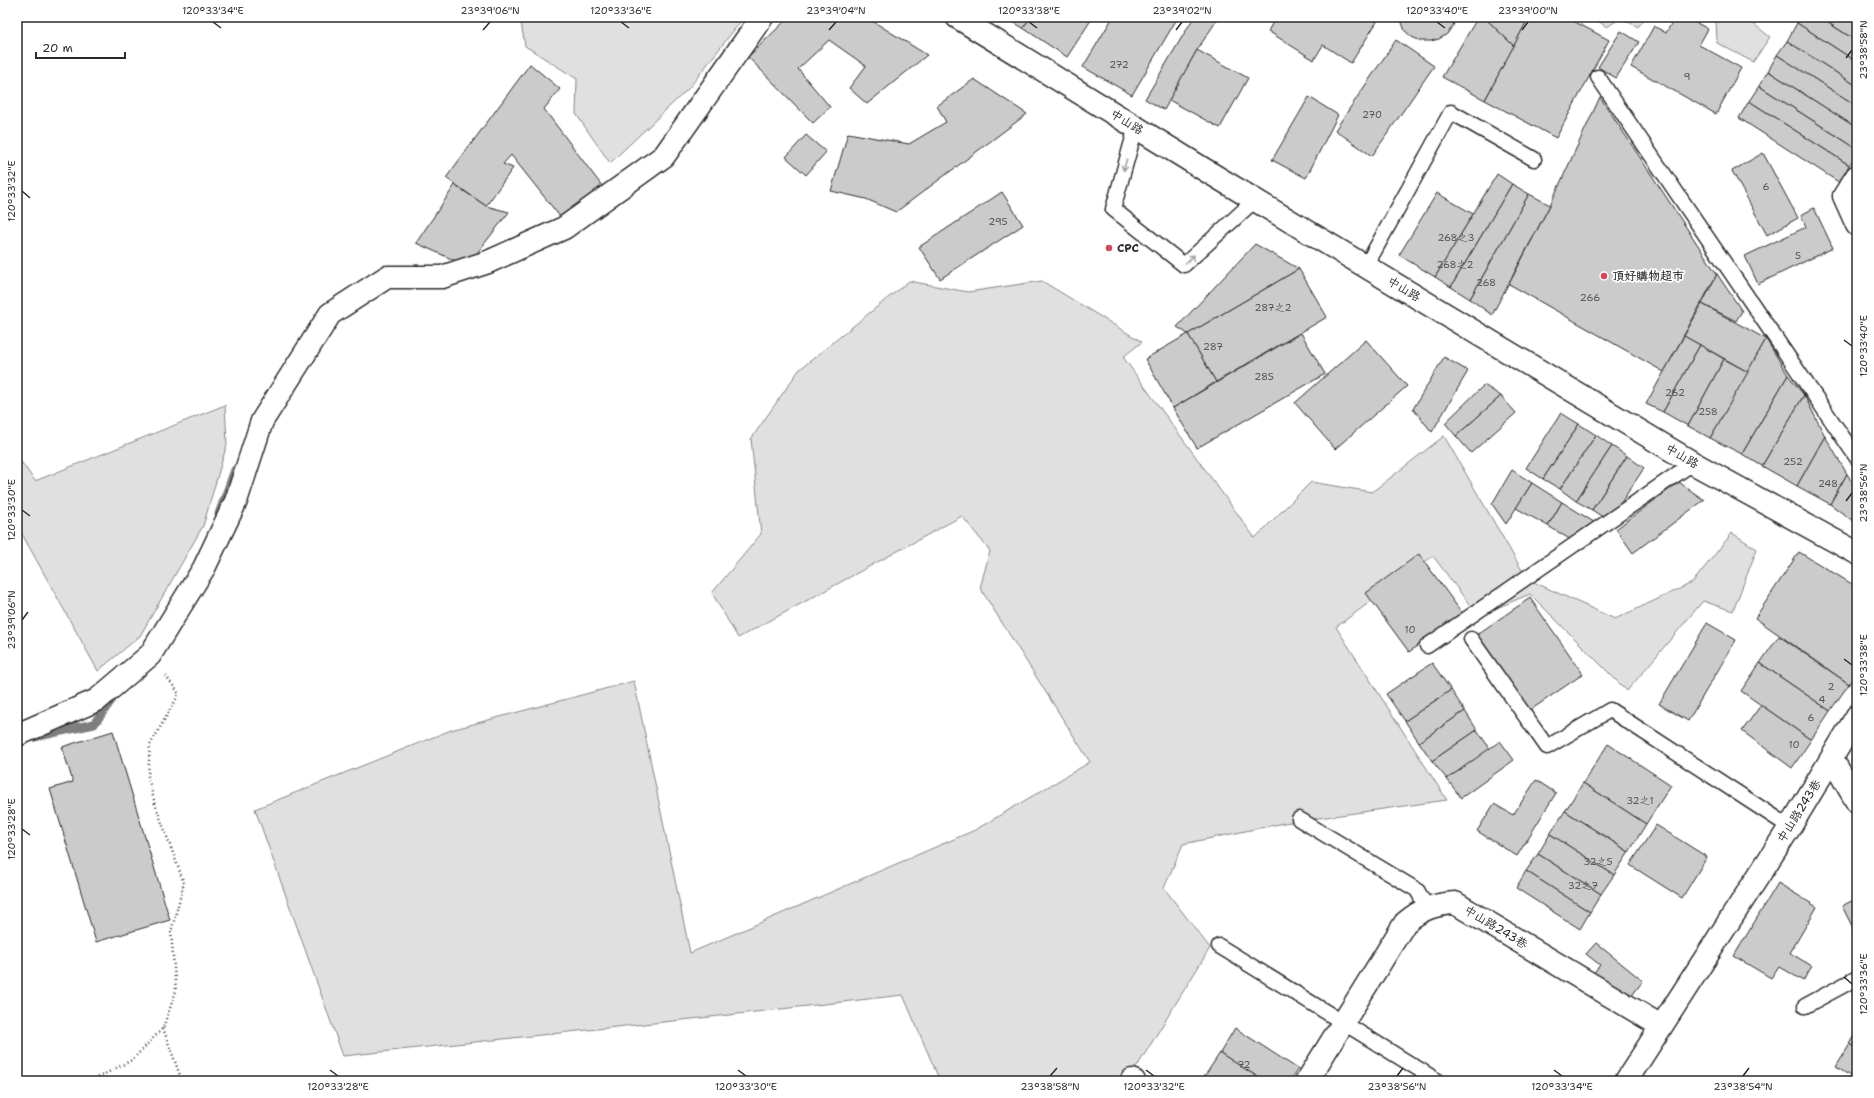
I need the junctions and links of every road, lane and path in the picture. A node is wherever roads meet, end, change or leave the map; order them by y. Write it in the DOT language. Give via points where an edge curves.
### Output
graph roads {
  1 [pos="762,17"];
  2 [pos="957,17"];
  3 [pos="1598,77"];
  4 [pos="1136,127"];
  5 [pos="1534,159"];
  6 [pos="1857,176"];
  7 [pos="1255,200"];
  8 [pos="1857,224"];
  9 [pos="1366,266"];
  10 [pos="1857,458"];
  11 [pos="1693,463"];
  12 [pos="1857,553"];
  13 [pos="1471,639"];
  14 [pos="1427,646"];
  15 [pos="150,655"];
  16 [pos="1857,716"];
  17 [pos="17,734"];
  18 [pos="1832,759"];
  19 [pos="1857,802"];
  20 [pos="1299,819"];
  21 [pos="1790,827"];
  22 [pos="1427,908"];
  23 [pos="1219,946"];
  24 [pos="1857,978"];
  25 [pos="1806,1006"];
  26 [pos="1343,1022"];
  27 [pos="1661,1026"];
  28 [pos="163,1028"];
  29 [pos="91,1081"];
  30 [pos="182,1081"];
  31 [pos="1307,1081"];
  32 [pos="1438,1081"];
  33 [pos="1626,1081"];
  1 -- 15 [label="street" via="664,156 564,228 488,262 442,277 387,277 330,314 262,421 236,501 204,568"];
  2 -- 4 [label="street, 中山路"];
  3 -- 10 [label="lane"];
  4 -- 7 [label="street, 中山路"];
  4 -- 7 [label="lane, one-way" via="1113,209 1184,265"];
  5 -- 9 [label="lane" via="1451,112"];
  6 -- 8 [label="street" via="1844,196"];
  7 -- 9 [label="street, 中山路"];
  9 -- 11 [label="street, 中山路"];
  11 -- 12 [label="street, 中山路"];
  11 -- 14 [label="lane"];
  13 -- 21 [label="lane" via="1547,747 1610,710"];
  15 -- 17 [label="street" via="96,700"];
  15 -- 28 [label="path" via="179,694 150,744 148,770 155,804 184,883 170,932 176,991"];
  16 -- 18 [label="street, 中山路243巷"];
  18 -- 19 [label="street"];
  18 -- 21 [label="street, 中山路243巷"];
  20 -- 22 [label="lane" via="1417,890"];
  21 -- 27 [label="street, 中山路243巷"];
  22 -- 26 [label="street, 中山路243巷" via="1405,923"];
  22 -- 27 [label="street, 中山路243巷" via="1455,903"];
  23 -- 26 [label="lane"];
  24 -- 25 [label="lane"];
  26 -- 31 [label="street, 中山路243巷"];
  26 -- 32 [label="lane"];
  27 -- 33 [label="street, 中山路243巷"];
  28 -- 29 [label="path" via="132,1060"];
  28 -- 30 [label="path"];
}
